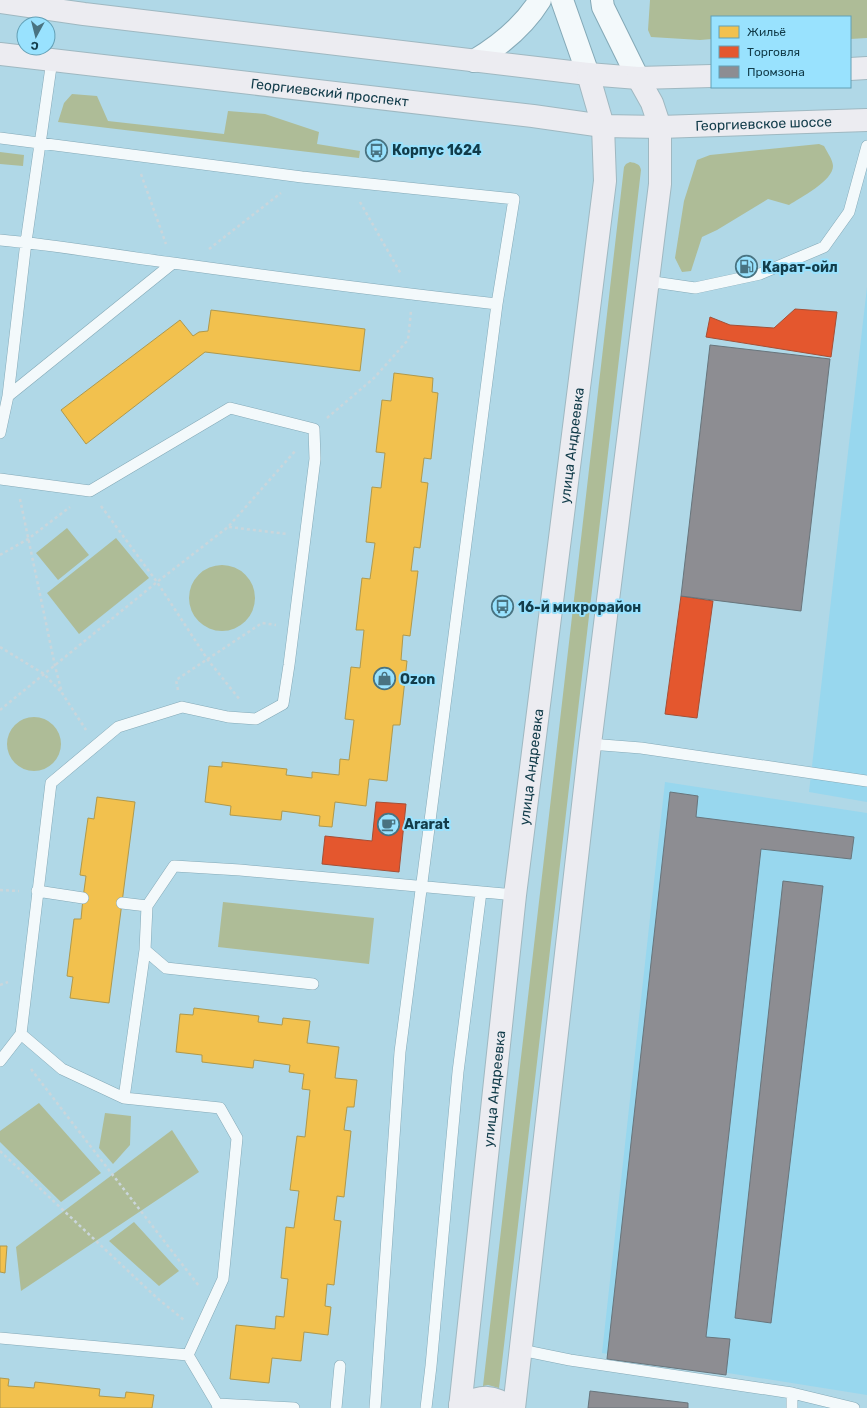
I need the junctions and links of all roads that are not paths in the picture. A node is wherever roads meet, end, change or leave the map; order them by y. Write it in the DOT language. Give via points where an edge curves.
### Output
graph roads {
  1 [pos="540,0"];
  2 [pos="562,0"];
  3 [pos="602,0"];
  4 [pos="0,2"];
  5 [pos="0,54"];
  6 [pos="52,60"];
  7 [pos="474,61"];
  8 [pos="867,68"];
  9 [pos="851,69"];
  10 [pos="588,74"];
  11 [pos="711,76"];
  12 [pos="638,78"];
  13 [pos="866,123"];
  14 [pos="603,126"];
  15 [pos="660,127"];
  16 [pos="0,138"];
  17 [pos="40,142"];
  18 [pos="867,146"];
  19 [pos="0,240"];
  20 [pos="26,242"];
  21 [pos="174,264"];
  22 [pos="647,281"];
  23 [pos="497,304"];
  24 [pos="8,396"];
  25 [pos="0,433"];
  26 [pos="0,479"];
  27 [pos="590,744"];
  28 [pos="867,781"];
  29 [pos="421,886"];
  30 [pos="38,892"];
  31 [pos="481,892"];
  32 [pos="515,895"];
  33 [pos="83,898"];
  34 [pos="122,903"];
  35 [pos="147,906"];
  36 [pos="145,950"];
  37 [pos="313,984"];
  38 [pos="21,1034"];
  39 [pos="0,1061"];
  40 [pos="124,1098"];
  41 [pos="0,1338"];
  42 [pos="521,1350"];
  43 [pos="188,1355"];
  44 [pos="340,1366"];
  45 [pos="792,1393"];
  46 [pos="217,1406"];
  47 [pos="460,1406"];
  48 [pos="294,1408"];
  49 [pos="336,1408"];
  50 [pos="375,1408"];
  51 [pos="426,1408"];
  52 [pos="514,1408"];
  53 [pos="792,1408"];
  54 [pos="854,1408"];
  1 -- 7 [label="street" via="519,28"];
  2 -- 10 [label="street"];
  3 -- 12 [label="street" via="603,7"];
  4 -- 7 [label="main road"];
  5 -- 6 [label="main road, Георгиевский проспект"];
  6 -- 14 [label="main road, Георгиевский проспект"];
  6 -- 17 [label="lane"];
  7 -- 10 [label="main road"];
  8 -- 9 [label="main road"];
  10 -- 12 [label="main road"];
  10 -- 14 [label="main road, улица Андреевка"];
  11 -- 12 [label="main road"];
  12 -- 15 [label="main road" via="652,103"];
  13 -- 15 [label="main road, Георгиевское шоссе"];
  14 -- 15 [label="main road, Георгиевский проспект"];
  14 -- 32 [label="main road, улица Андреевка" via="605,181"];
  15 -- 22 [label="main road" via="660,184"];
  16 -- 17 [label="lane"];
  17 -- 20 [label="lane"];
  17 -- 23 [label="lane" via="302,177 514,200"];
  18 -- 22 [label="lane" via="849,212 824,247 760,274 695,288"];
  19 -- 20 [label="lane"];
  20 -- 21 [label="lane"];
  20 -- 24 [label="lane"];
  21 -- 23 [label="lane"];
  21 -- 24 [label="lane"];
  22 -- 27 [label="main road"];
  23 -- 29 [label="lane"];
  24 -- 25 [label="lane"];
  26 -- 30 [label="lane" via="90,492 230,408 314,429 315,459 282,704 256,719 228,717 182,707 118,727 51,784"];
  27 -- 28 [label="lane" via="641,748"];
  27 -- 42 [label="main road"];
  29 -- 31 [label="lane"];
  29 -- 35 [label="lane" via="174,866"];
  29 -- 50 [label="lane" via="400,1052"];
  30 -- 33 [label="lane"];
  30 -- 38 [label="lane"];
  31 -- 32 [label="lane"];
  31 -- 51 [label="lane" via="458,1072"];
  32 -- 47 [label="main road, улица Андреевка"];
  34 -- 35 [label="lane"];
  35 -- 36 [label="lane"];
  36 -- 37 [label="lane" via="166,968"];
  36 -- 40 [label="lane"];
  38 -- 39 [label="lane"];
  38 -- 40 [label="lane" via="62,1069"];
  40 -- 43 [label="lane" via="220,1108 237,1138 222,1279"];
  41 -- 43 [label="lane"];
  42 -- 45 [label="lane" via="570,1360"];
  42 -- 52 [label="main road"];
  43 -- 46 [label="lane"];
  44 -- 49 [label="lane"];
  45 -- 53 [label="lane"];
  45 -- 54 [label="lane"];
  46 -- 48 [label="lane"];
  47 -- 52 [label="main road" via="480,1397 497,1399"];
}
